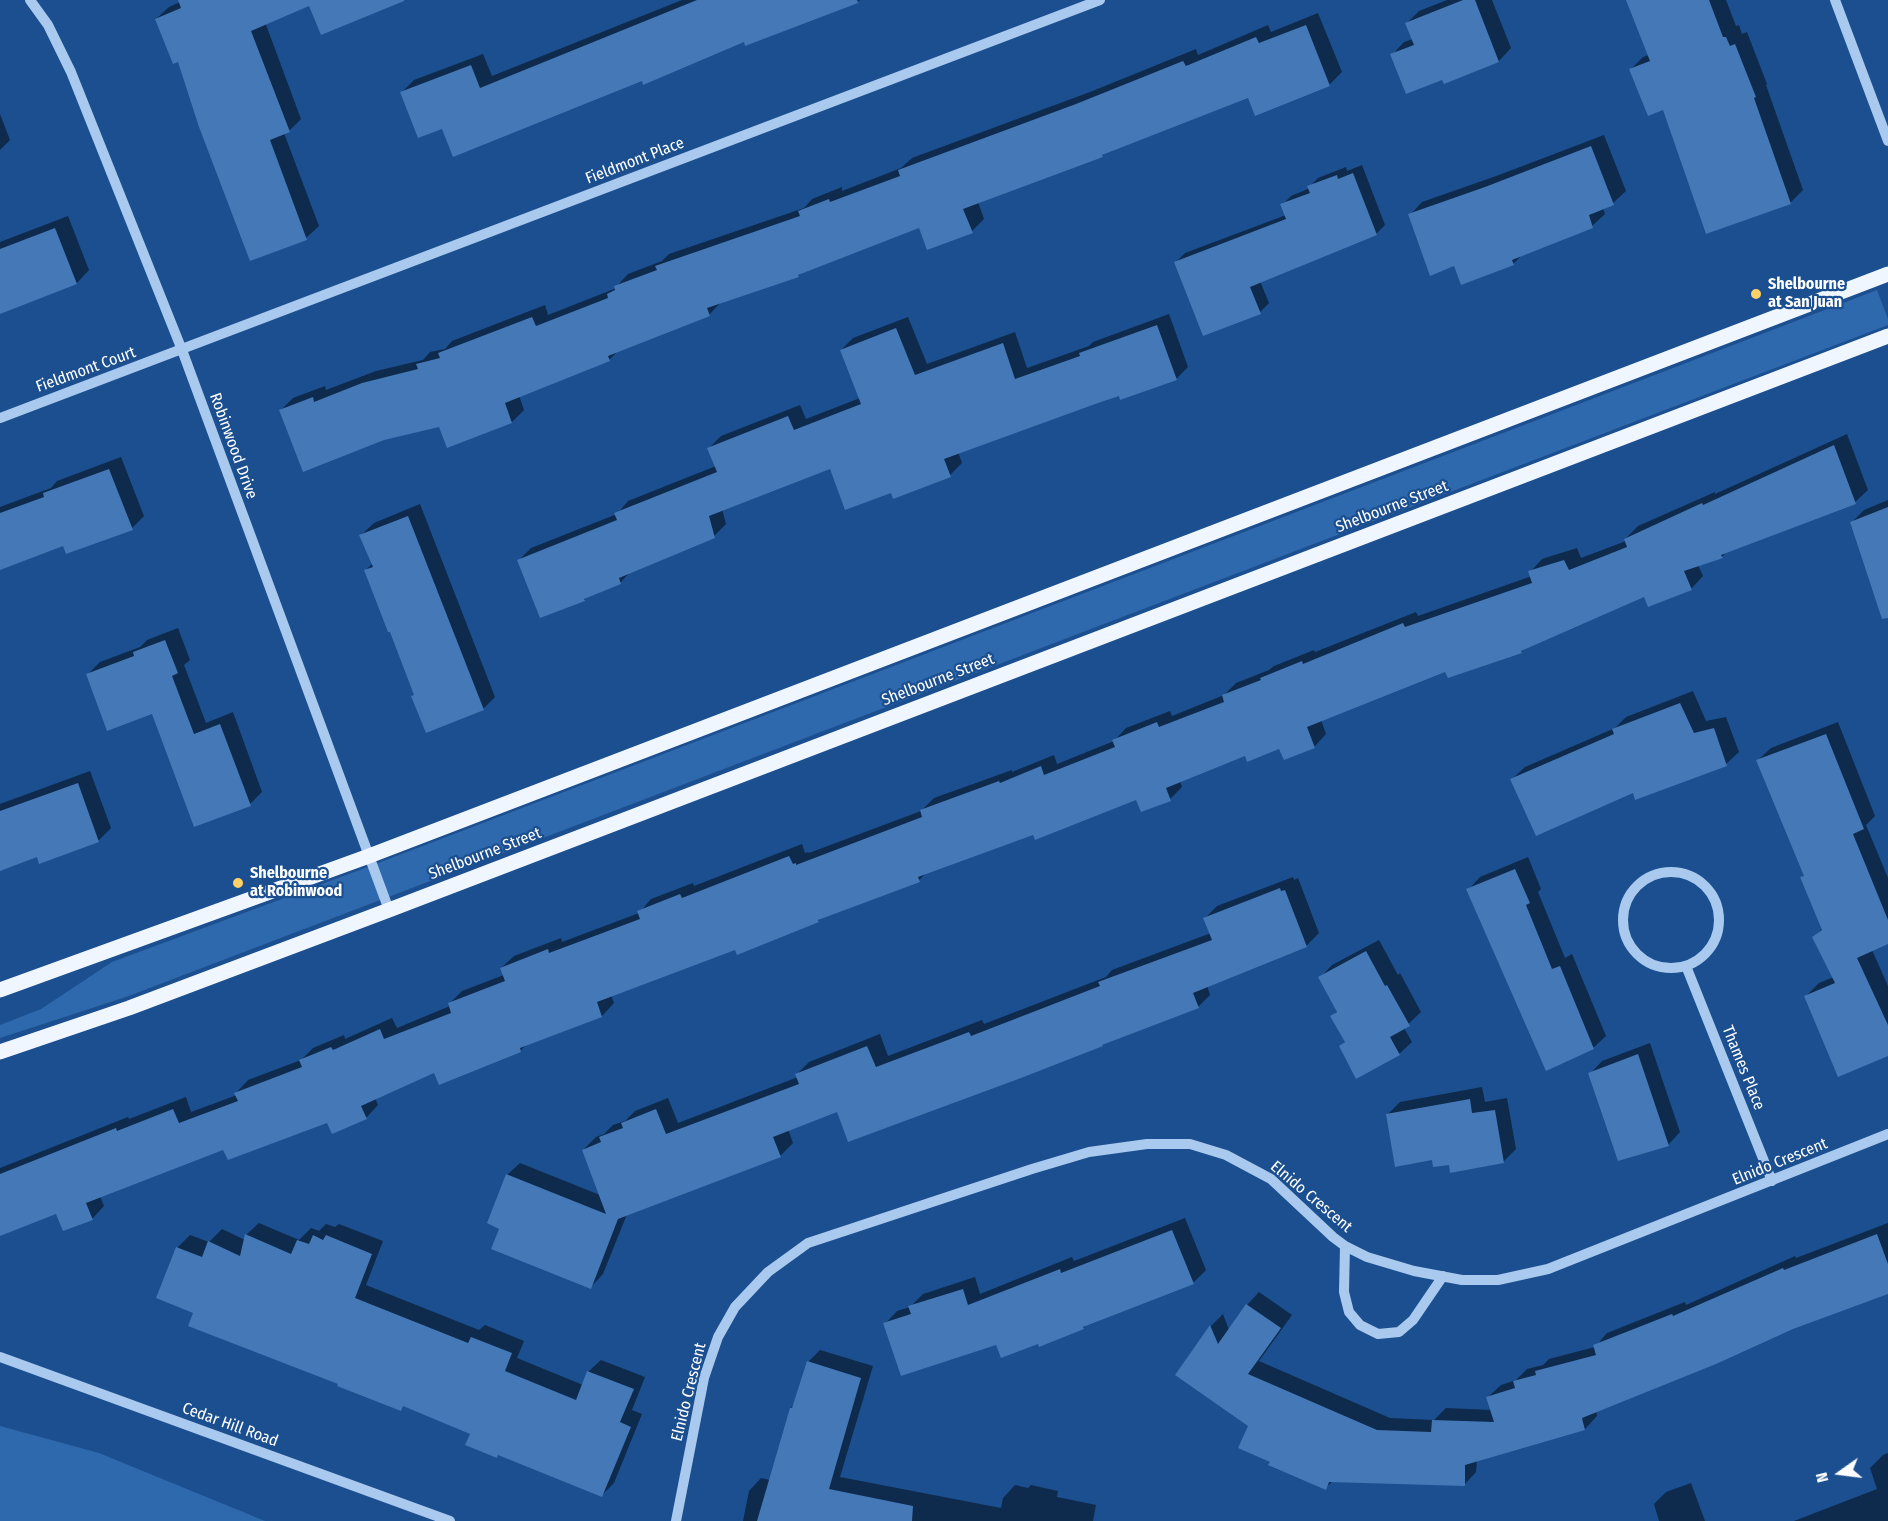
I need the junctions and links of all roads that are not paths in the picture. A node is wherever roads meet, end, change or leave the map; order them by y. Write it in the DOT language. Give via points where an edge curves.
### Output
graph roads {
  1 [pos="30,0"];
  2 [pos="1100,0"];
  3 [pos="1835,0"];
  4 [pos="1888,141"];
  5 [pos="1888,274"];
  6 [pos="1888,336"];
  7 [pos="182,350"];
  8 [pos="0,418"];
  9 [pos="369,856"];
  10 [pos="389,910"];
  11 [pos="1686,966"];
  12 [pos="0,990"];
  13 [pos="0,1052"];
  14 [pos="1888,1134"];
  15 [pos="1772,1181"];
  16 [pos="1345,1246"];
  17 [pos="1443,1276"];
  18 [pos="0,1357"];
  19 [pos="450,1521"];
  20 [pos="676,1521"];
  1 -- 7 [label="street, Robinwood Drive" via="48,25 71,72"];
  2 -- 7 [label="street, Fieldmont Place"];
  3 -- 4 [label="street"];
  5 -- 9 [label="main road"];
  6 -- 10 [label="main road, Shelbourne Street"];
  7 -- 8 [label="street, Fieldmont Court"];
  7 -- 9 [label="street, Robinwood Drive"];
  9 -- 10 [label="street, Robinwood Drive"];
  9 -- 12 [label="main road"];
  10 -- 13 [label="main road, Shelbourne Street"];
  11 -- 11 [label="street" via="1711,947 1718,932 1716,902 1707,888 1681,872 1650,876 1636,886 1628,899 1624,930 1630,945 1654,965"];
  11 -- 15 [label="street, Thames Place"];
  14 -- 15 [label="street, Elnido Crescent"];
  15 -- 17 [label="street, Elnido Crescent" via="1548,1269 1498,1280"];
  16 -- 17 [label="street, Elnido Crescent" via="1367,1257"];
  16 -- 17 [label="street" via="1344,1292 1349,1312 1360,1325 1378,1334 1399,1332 1413,1320"];
  16 -- 20 [label="street, Elnido Crescent" via="1271,1179 1226,1155 1190,1144 1147,1144 1089,1152 808,1243 768,1272 735,1307 718,1337 704,1378"];
  18 -- 19 [label="street, Cedar Hill Road"];
}
